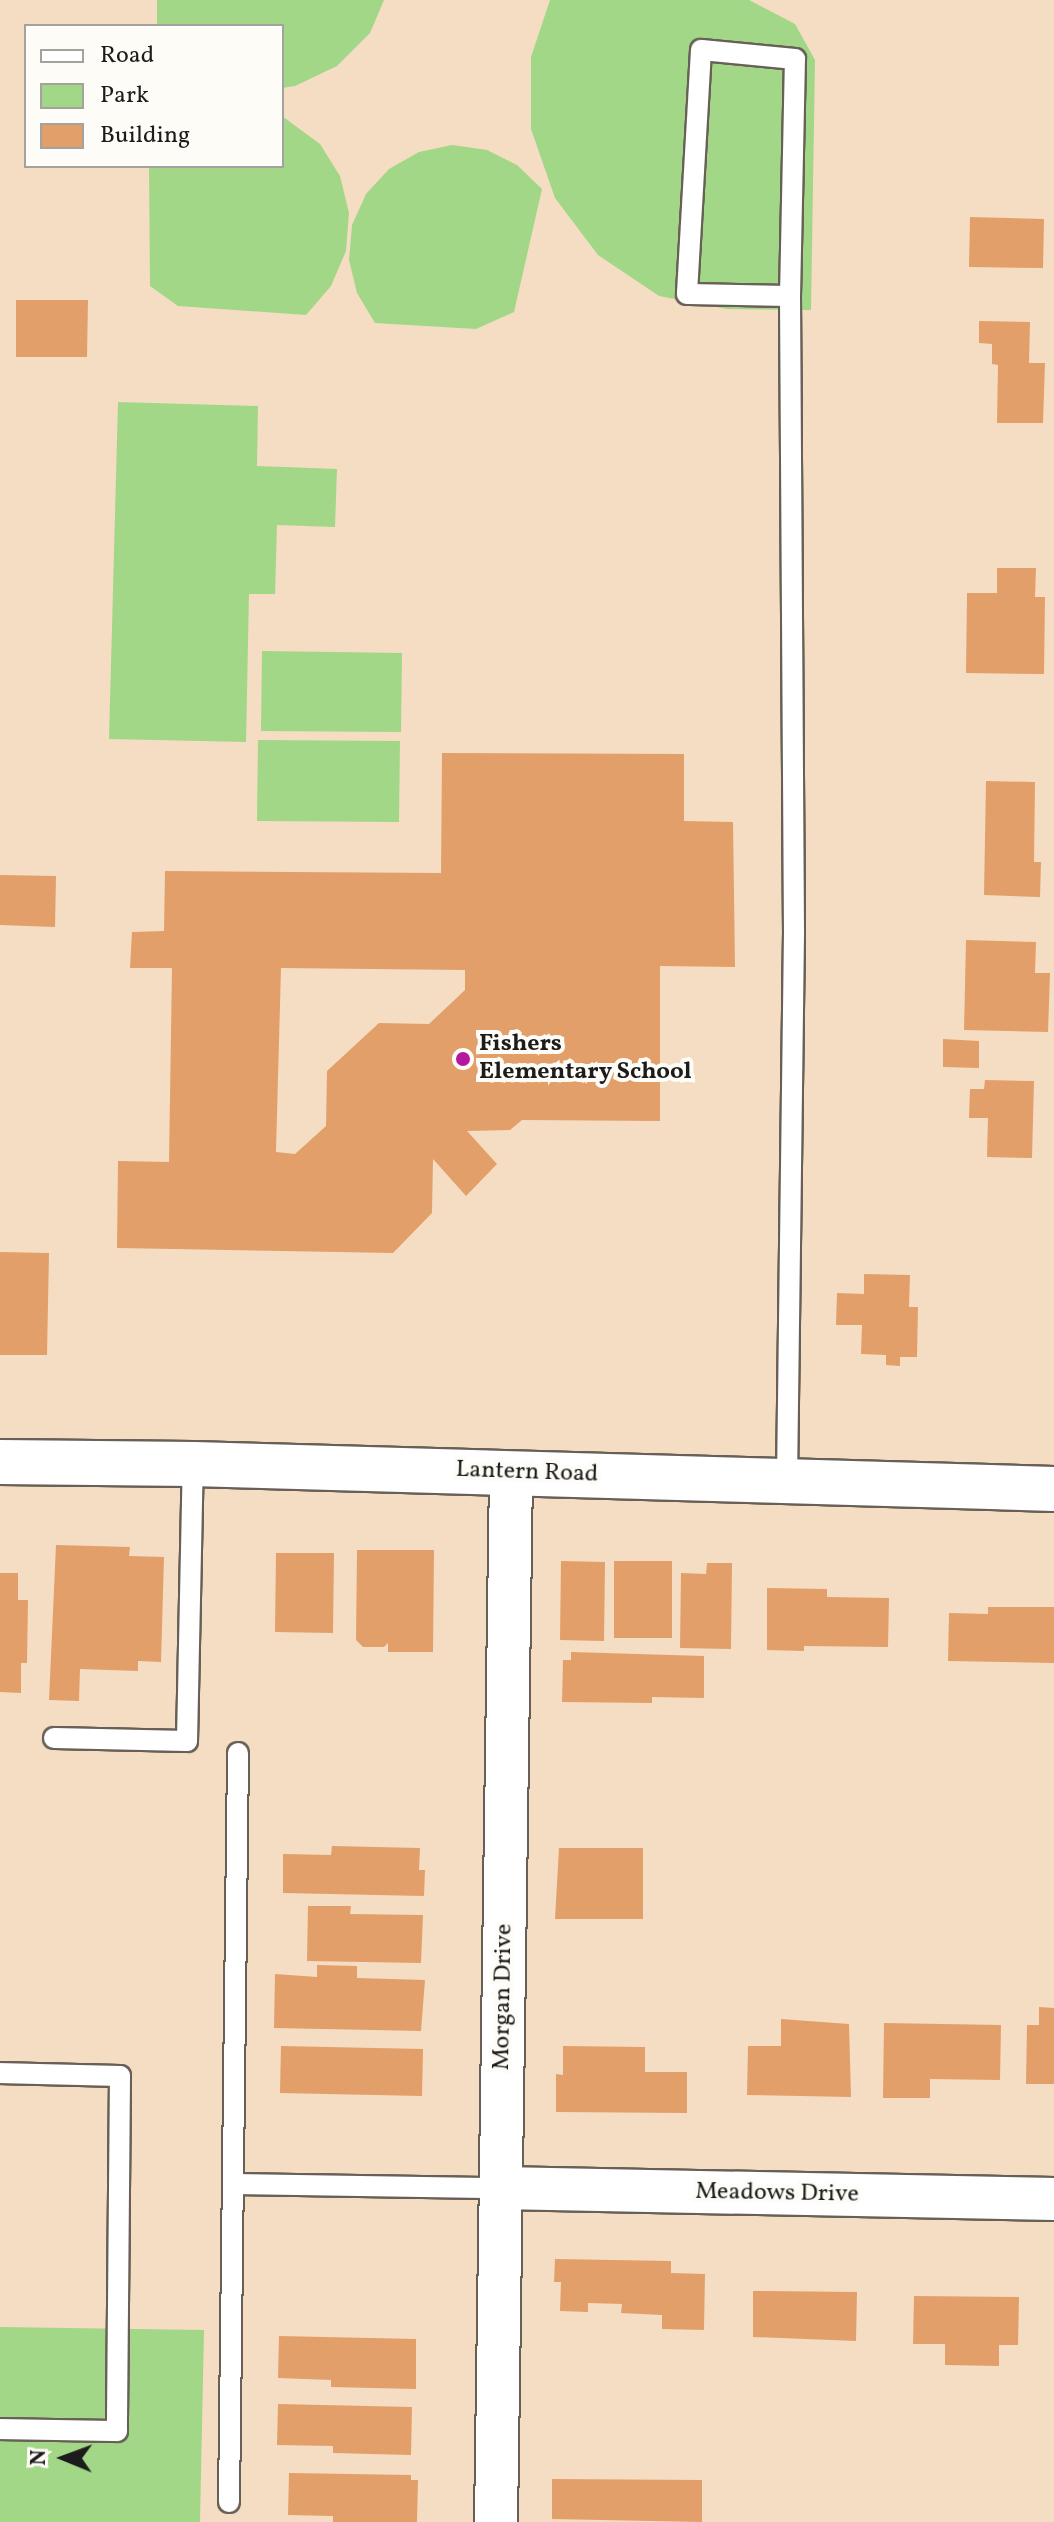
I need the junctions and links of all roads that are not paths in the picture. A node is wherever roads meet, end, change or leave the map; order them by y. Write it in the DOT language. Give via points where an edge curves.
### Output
graph roads {
  1 [pos="790,296"];
  2 [pos="0,1462"];
  3 [pos="193,1464"];
  4 [pos="511,1473"];
  5 [pos="787,1481"];
  6 [pos="1054,1489"];
  7 [pos="54,1738"];
  8 [pos="238,1753"];
  9 [pos="0,2073"];
  10 [pos="234,2184"];
  11 [pos="501,2188"];
  12 [pos="1054,2199"];
  13 [pos="0,2429"];
  14 [pos="229,2502"];
  15 [pos="496,2522"];
  1 -- 1 [label="lane" via="795,59 701,50 687,294"];
  1 -- 5 [label="lane" via="794,934"];
  2 -- 3 [label="street, Lantern Road"];
  3 -- 4 [label="street, Lantern Road"];
  3 -- 7 [label="lane" via="187,1741"];
  4 -- 5 [label="street, Lantern Road"];
  4 -- 11 [label="street, Morgan Drive"];
  5 -- 6 [label="street, Lantern Road"];
  8 -- 10 [label="lane"];
  9 -- 13 [label="lane" via="120,2076 117,2431"];
  10 -- 11 [label="lane"];
  10 -- 14 [label="lane"];
  11 -- 12 [label="street, Meadows Drive"];
  11 -- 15 [label="street, Morgan Drive"];
}
